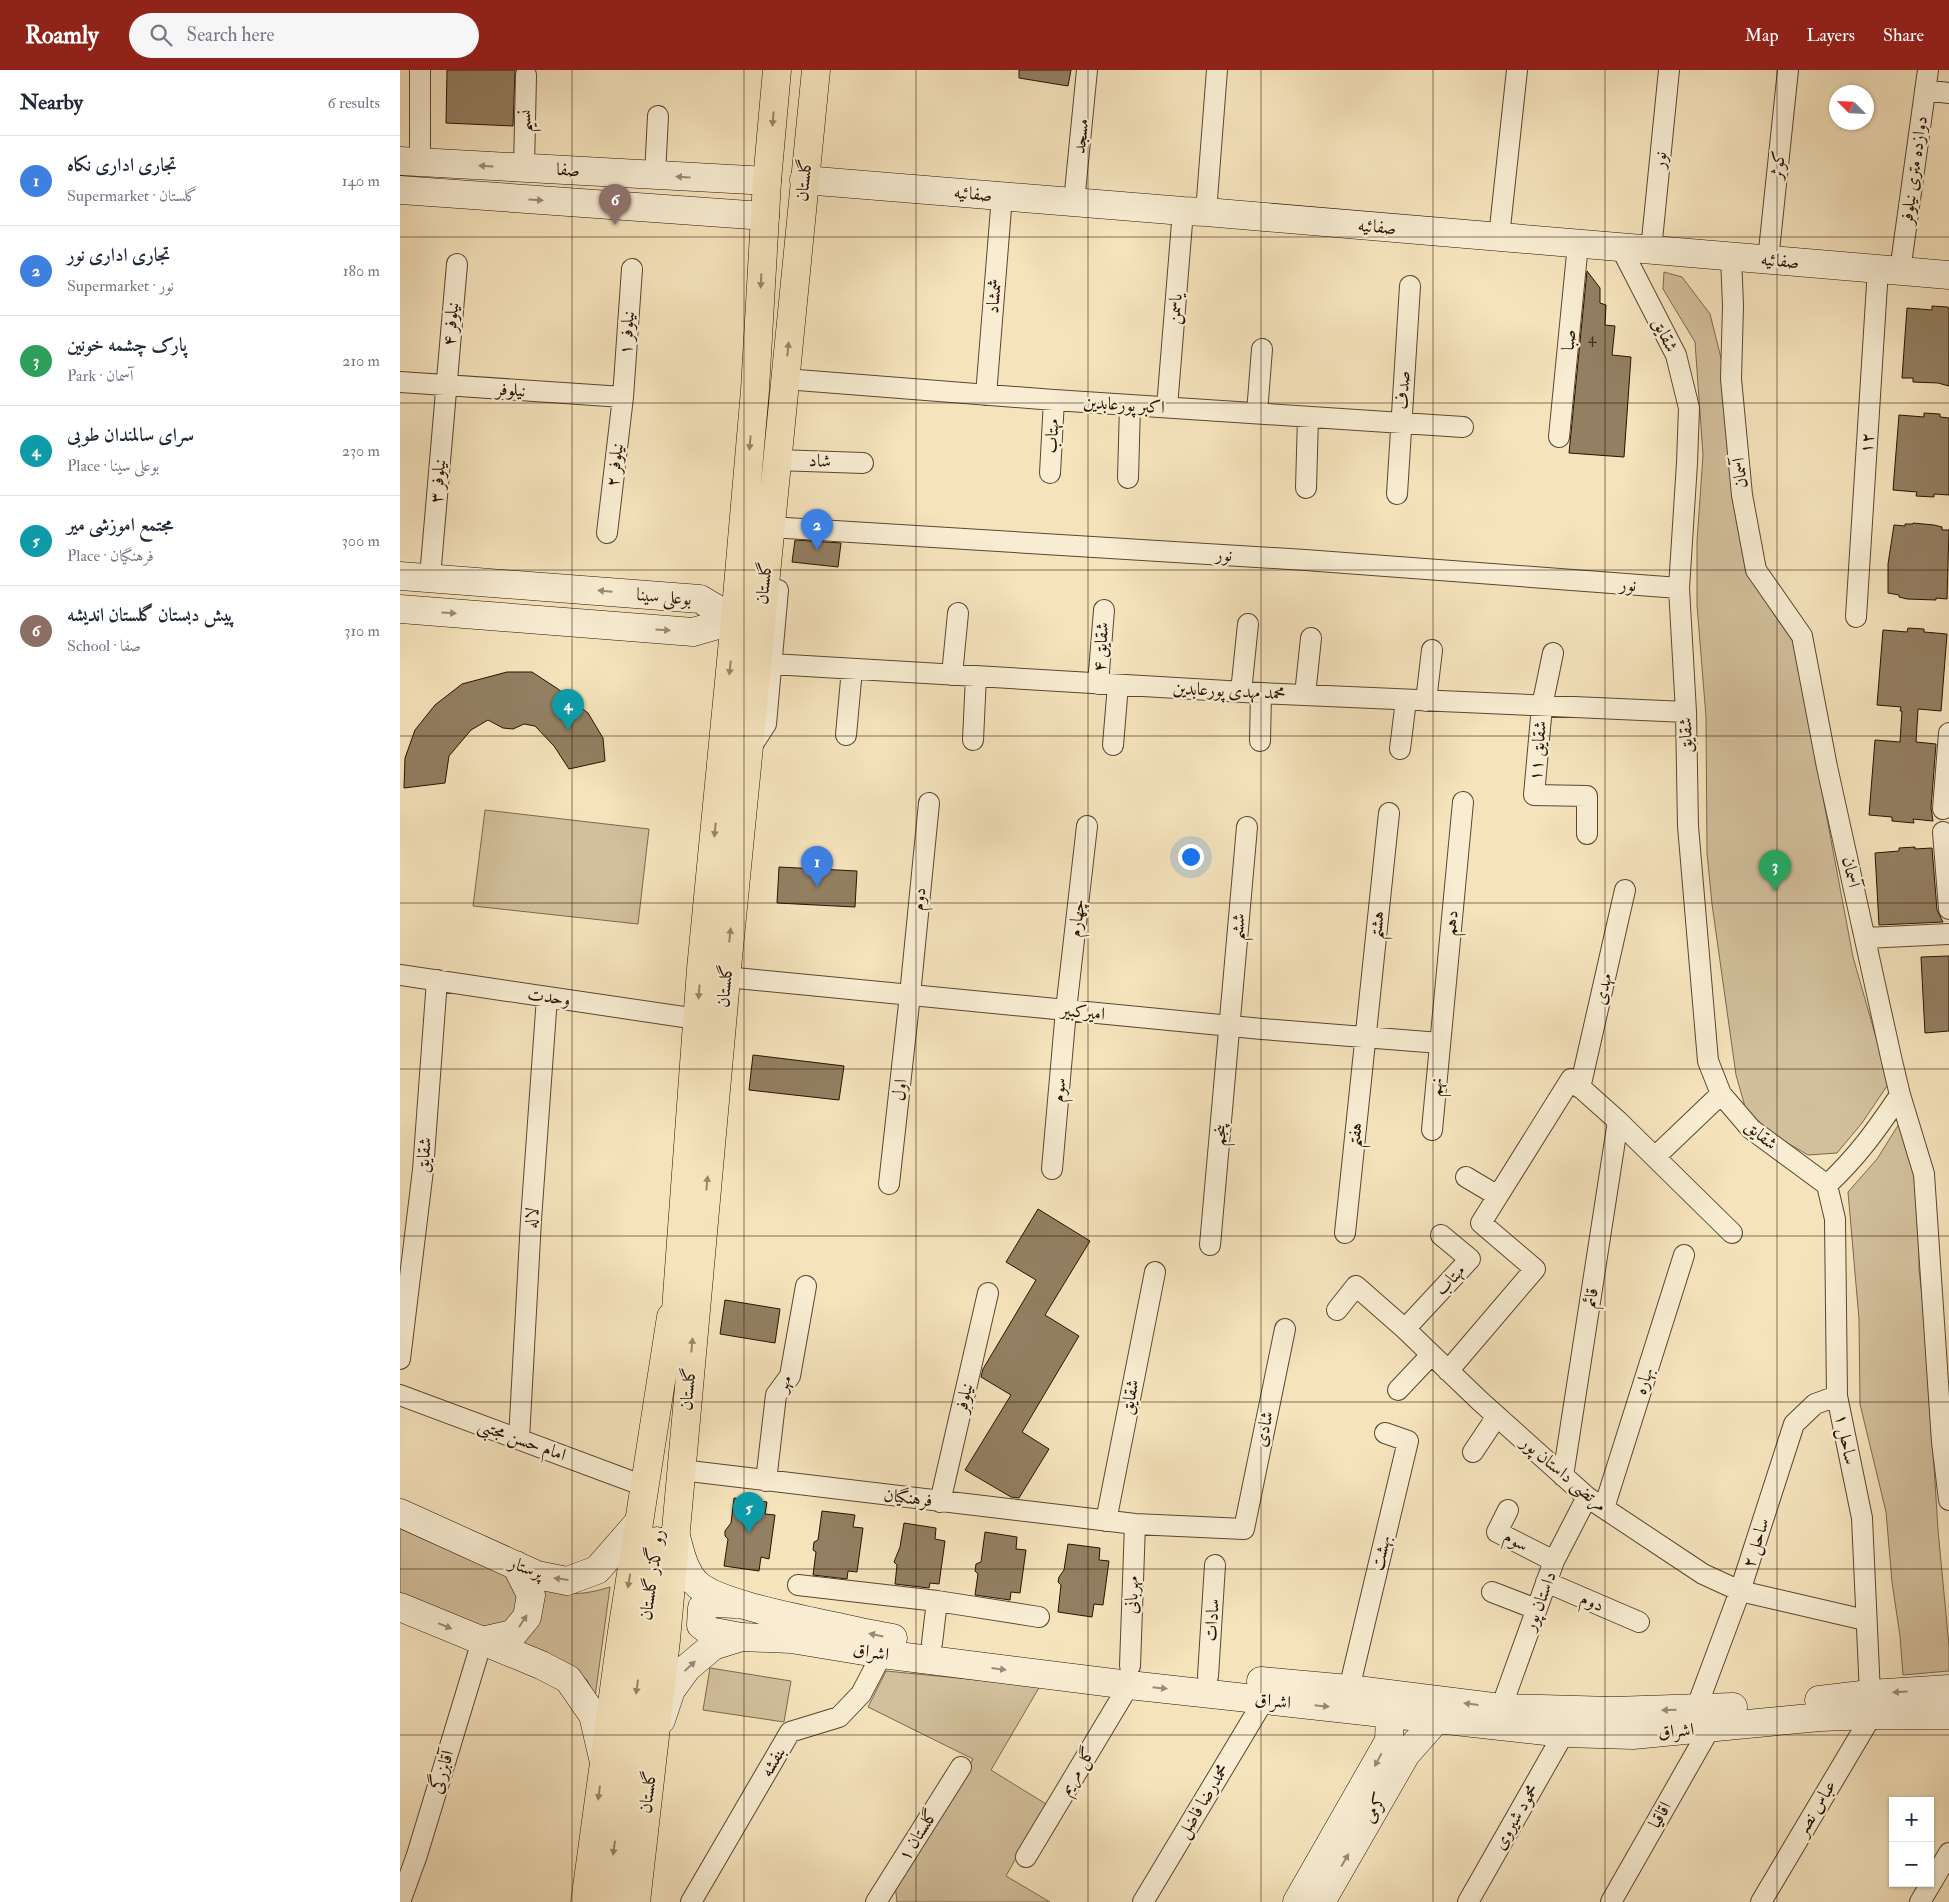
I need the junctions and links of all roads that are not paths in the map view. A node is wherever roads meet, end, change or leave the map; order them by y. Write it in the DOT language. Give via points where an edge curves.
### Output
graph roads {
  1 [pos="420,70"];
  2 [pos="778,70"];
  3 [pos="816,70"];
  4 [pos="1087,70"];
  5 [pos="1217,70"];
  6 [pos="1517,70"];
  7 [pos="1669,70"];
  8 [pos="1788,70"];
  9 [pos="1928,70"];
  10 [pos="526,75"];
  11 [pos="1925,90"];
  12 [pos="1949,93"];
  13 [pos="658,116"];
  14 [pos="410,162"];
  15 [pos="524,168"];
  16 [pos="655,175"];
  17 [pos="724,180"];
  18 [pos="804,180"];
  19 [pos="767,182"];
  20 [pos="400,190"];
  21 [pos="1002,196"];
  22 [pos="1074,202"];
  23 [pos="1194,211"];
  24 [pos="725,213"];
  25 [pos="765,216"];
  26 [pos="1499,237"];
  27 [pos="1578,244"];
  28 [pos="1621,248"];
  29 [pos="1652,250"];
  30 [pos="1731,256"];
  31 [pos="1768,260"];
  32 [pos="457,264"];
  33 [pos="632,270"];
  34 [pos="1889,270"];
  35 [pos="1949,274"];
  36 [pos="1410,286"];
  37 [pos="1262,349"];
  38 [pos="784,379"];
  39 [pos="400,382"];
  40 [pos="446,385"];
  41 [pos="986,395"];
  42 [pos="623,397"];
  43 [pos="1054,400"];
  44 [pos="1130,405"];
  45 [pos="1167,408"];
  46 [pos="1257,413"];
  47 [pos="1308,417"];
  48 [pos="1402,423"];
  49 [pos="1463,427"];
  50 [pos="1559,436"];
  51 [pos="777,460"];
  52 [pos="863,463"];
  53 [pos="1050,472"];
  54 [pos="1128,478"];
  55 [pos="1306,488"];
  56 [pos="1397,494"];
  57 [pos="770,527"];
  58 [pos="607,533"];
  59 [pos="767,554"];
  60 [pos="400,576"];
  61 [pos="430,577"];
  62 [pos="1678,588"];
  63 [pos="400,609"];
  64 [pos="1104,610"];
  65 [pos="958,613"];
  66 [pos="1856,617"];
  67 [pos="748,621"];
  68 [pos="1248,624"];
  69 [pos="1311,638"];
  70 [pos="1432,650"];
  71 [pos="1553,653"];
  72 [pos="772,664"];
  73 [pos="852,669"];
  74 [pos="952,675"];
  75 [pos="976,676"];
  76 [pos="1108,684"];
  77 [pos="1241,692"];
  78 [pos="1261,693"];
  79 [pos="1305,695"];
  80 [pos="1406,700"];
  81 [pos="1426,701"];
  82 [pos="1542,706"];
  83 [pos="1686,712"];
  84 [pos="1949,733"];
  85 [pos="846,735"];
  86 [pos="973,740"];
  87 [pos="1260,741"];
  88 [pos="1113,745"];
  89 [pos="1400,748"];
  90 [pos="748,753"];
  91 [pos="1463,802"];
  92 [pos="929,803"];
  93 [pos="1943,810"];
  94 [pos="1389,814"];
  95 [pos="1087,826"];
  96 [pos="1247,827"];
  97 [pos="1943,832"];
  98 [pos="1587,834"];
  99 [pos="1625,890"];
  100 [pos="1949,909"];
  101 [pos="1949,934"];
  102 [pos="1865,938"];
  103 [pos="400,975"];
  104 [pos="726,978"];
  105 [pos="437,980"];
  106 [pos="910,995"];
  107 [pos="547,997"];
  108 [pos="1066,1010"];
  109 [pos="698,1019"];
  110 [pos="1230,1026"];
  111 [pos="1365,1037"];
  112 [pos="1440,1043"];
  113 [pos="1580,1088"];
  114 [pos="1721,1094"];
  115 [pos="1900,1094"];
  116 [pos="1618,1121"];
  117 [pos="1432,1130"];
  118 [pos="1655,1157"];
  119 [pos="1052,1169"];
  120 [pos="1466,1177"];
  121 [pos="889,1184"];
  122 [pos="1827,1185"];
  123 [pos="1498,1196"];
  124 [pos="1345,1233"];
  125 [pos="1732,1233"];
  126 [pos="1441,1234"];
  127 [pos="1210,1245"];
  128 [pos="1684,1255"];
  129 [pos="680,1256"];
  130 [pos="1155,1272"];
  131 [pos="806,1286"];
  132 [pos="988,1293"];
  133 [pos="1337,1310"];
  134 [pos="1285,1328"];
  135 [pos="1405,1329"];
  136 [pos="1432,1355"];
  137 [pos="400,1359"];
  138 [pos="1448,1371"];
  139 [pos="1398,1390"];
  140 [pos="400,1395"];
  141 [pos="1837,1396"];
  142 [pos="1497,1416"];
  143 [pos="1385,1432"];
  144 [pos="519,1439"];
  145 [pos="1473,1452"];
  146 [pos="681,1470"];
  147 [pos="1563,1476"];
  148 [pos="766,1481"];
  149 [pos="644,1486"];
  150 [pos="1949,1500"];
  151 [pos="940,1502"];
  152 [pos="1596,1503"];
  153 [pos="1508,1510"];
  154 [pos="400,1513"];
  155 [pos="1106,1521"];
  156 [pos="638,1523"];
  157 [pos="1135,1524"];
  158 [pos="1244,1529"];
  159 [pos="675,1533"];
  160 [pos="1554,1561"];
  161 [pos="516,1565"];
  162 [pos="1215,1565"];
  163 [pos="1546,1582"];
  164 [pos="798,1585"];
  165 [pos="1740,1591"];
  166 [pos="1492,1592"];
  167 [pos="937,1601"];
  168 [pos="744,1605"];
  169 [pos="400,1607"];
  170 [pos="1536,1609"];
  171 [pos="1039,1617"];
  172 [pos="1865,1620"];
  173 [pos="1638,1622"];
  174 [pos="742,1637"];
  175 [pos="482,1641"];
  176 [pos="932,1644"];
  177 [pos="882,1654"];
  178 [pos="1129,1675"];
  179 [pos="1208,1676"];
  180 [pos="1349,1689"];
  181 [pos="1949,1689"];
  182 [pos="1264,1700"];
  183 [pos="1871,1704"];
  184 [pos="1501,1708"];
  185 [pos="1390,1714"];
  186 [pos="1949,1715"];
  187 [pos="1437,1719"];
  188 [pos="1703,1719"];
  189 [pos="1564,1733"];
  190 [pos="654,1740"];
  191 [pos="604,1758"];
  192 [pos="961,1767"];
  193 [pos="1949,1853"];
  194 [pos="1026,1857"];
  195 [pos="404,1880"];
  196 [pos="600,1899"];
  197 [pos="400,1902"];
  198 [pos="636,1902"];
  199 [pos="691,1902"];
  200 [pos="876,1902"];
  201 [pos="1143,1902"];
  202 [pos="1297,1902"];
  203 [pos="1321,1902"];
  204 [pos="1468,1902"];
  205 [pos="1611,1902"];
  206 [pos="1761,1902"];
  207 [pos="1920,1902"];
  1 -- 14 [label="street"];
  2 -- 19 [label="main road, گلستان, one-way"];
  3 -- 18 [label="main road, گلستان"];
  4 -- 22 [label="street, مسجد"];
  5 -- 23 [label="street, یاسمن"];
  6 -- 26 [label="street"];
  7 -- 29 [label="street, نور"];
  8 -- 31 [label="street, کوثر"];
  9 -- 11 [label="street, دوازده متری نیلوفر"];
  10 -- 15 [label="street, نسیم"];
  11 -- 12 [label="street"];
  11 -- 34 [label="street, دوازده متری نیلوفر"];
  13 -- 16 [label="street"];
  15 -- 14 [label="main road, صفا, one-way"];
  15 -- 16 [label="main road, صفا"];
  17 -- 16 [label="main road, صفا, one-way"];
  17 -- 19 [label="main road, صفا"];
  17 -- 24 [label="main road" via="731,183 738,196 732,210"];
  18 -- 21 [label="main road, صفائیه"];
  38 -- 18 [label="main road, گلستان, one-way"];
  19 -- 25 [label="main road, گلستان"];
  20 -- 24 [label="main road, صفا, one-way"];
  21 -- 22 [label="main road, صفائیه"];
  21 -- 41 [label="street, شمشاد"];
  22 -- 23 [label="main road, صفائیه"];
  23 -- 26 [label="main road, صفائیه"];
  23 -- 45 [label="street, یاسمن"];
  24 -- 25 [label="main road, صفا"];
  25 -- 67 [label="main road, گلستان, one-way" via="755,390"];
  26 -- 27 [label="main road, صفائیه"];
  27 -- 28 [label="main road, صفائیه"];
  27 -- 50 [label="street, صبا"];
  28 -- 29 [label="main road, صفائیه"];
  28 -- 62 [label="street, شقایق" via="1676,355 1689,408"];
  29 -- 30 [label="main road, صفائیه"];
  30 -- 31 [label="main road, صفائیه"];
  30 -- 102 [label="street, آسمان" via="1731,379 1742,495 1756,570 1802,636"];
  31 -- 34 [label="main road, صفائیه"];
  32 -- 40 [label="street, نیلوفر ۴"];
  33 -- 42 [label="street, نیلوفر ۱"];
  34 -- 35 [label="main road, صفائیه"];
  34 -- 66 [label="street, ۱۲"];
  36 -- 48 [label="street, صدف"];
  37 -- 46 [label="street"];
  38 -- 41 [label="street, اکبر پورعابدین"];
  38 -- 51 [label="main road, گلستان"];
  39 -- 40 [label="street, نیلوفر"];
  40 -- 42 [label="street, نیلوفر"];
  40 -- 61 [label="street, نیلوفر ۳"];
  41 -- 43 [label="street, اکبر پورعابدین"];
  42 -- 58 [label="street, نیلوفر ۲"];
  43 -- 44 [label="street, اکبر پورعابدین"];
  43 -- 53 [label="street, مهتاب"];
  44 -- 45 [label="street, اکبر پورعابدین"];
  44 -- 54 [label="street"];
  45 -- 46 [label="street, اکبر پورعابدین"];
  46 -- 47 [label="street, اکبر پورعابدین"];
  47 -- 48 [label="street, اکبر پورعابدین"];
  47 -- 55 [label="street"];
  48 -- 49 [label="street, اکبر پورعابدین"];
  48 -- 56 [label="street, صدف"];
  51 -- 52 [label="street, شاد"];
  51 -- 57 [label="main road, گلستان"];
  57 -- 59 [label="main road, گلستان"];
  57 -- 62 [label="street, نور" via="1305,560"];
  59 -- 67 [label="main road, گلستان"];
  59 -- 72 [label="street" via="779,578"];
  60 -- 61 [label="main road, بوعلی سینا"];
  67 -- 61 [label="main road, بوعلی سینا, one-way" via="700,599"];
  62 -- 83 [label="street, شقایق"];
  63 -- 67 [label="main road, بوعلی سینا, one-way" via="693,632"];
  64 -- 76 [label="street, شقایق ۴"];
  65 -- 74 [label="street"];
  67 -- 90 [label="main road, گلستان"];
  67 -- 109 [label="main road, گلستان, one-way"];
  68 -- 77 [label="street"];
  69 -- 79 [label="street"];
  70 -- 81 [label="street"];
  71 -- 82 [label="street"];
  72 -- 73 [label="street, محمد مهدی پورعابدین"];
  72 -- 90 [label="street" via="766,724"];
  73 -- 74 [label="street, محمد مهدی پورعابدین"];
  73 -- 85 [label="street"];
  74 -- 75 [label="street, محمد مهدی پورعابدین"];
  75 -- 76 [label="street, محمد مهدی پورعابدین"];
  75 -- 86 [label="street"];
  76 -- 77 [label="street, محمد مهدی پورعابدین"];
  76 -- 88 [label="street, شقایق ۴"];
  77 -- 78 [label="street, محمد مهدی پورعابدین"];
  78 -- 79 [label="street, محمد مهدی پورعابدین"];
  78 -- 87 [label="street"];
  79 -- 80 [label="street, محمد مهدی پورعابدین"];
  80 -- 81 [label="street, محمد مهدی پورعابدین"];
  80 -- 89 [label="street"];
  81 -- 82 [label="street, محمد مهدی پورعابدین"];
  82 -- 83 [label="street, محمد مهدی پورعابدین"];
  82 -- 98 [label="street, شقایق ۱۱" via="1534,795 1587,796"];
  83 -- 114 [label="street, شقایق" via="1688,826 1708,1060"];
  84 -- 93 [label="street"];
  104 -- 90 [label="main road, گلستان, one-way"];
  91 -- 112 [label="street, دهم"];
  92 -- 106 [label="street, دوم"];
  94 -- 111 [label="street, هشتم"];
  95 -- 108 [label="street, چهارم"];
  96 -- 110 [label="street, ششم"];
  97 -- 100 [label="street"];
  99 -- 113 [label="street, مهدی"];
  101 -- 102 [label="street"];
  102 -- 115 [label="street, آسمان"];
  103 -- 105 [label="street, وحدت"];
  104 -- 106 [label="street, امیرکبیر"];
  146 -- 104 [label="main road, گلستان, one-way"];
  105 -- 107 [label="street, وحدت"];
  105 -- 137 [label="street, شقایق" via="423,1170"];
  106 -- 108 [label="street, امیرکبیر"];
  106 -- 121 [label="street, اول"];
  107 -- 109 [label="street, وحدت"];
  107 -- 144 [label="street, لاله"];
  108 -- 110 [label="street, امیرکبیر"];
  108 -- 119 [label="street, سوم"];
  109 -- 129 [label="main road, گلستان"];
  110 -- 111 [label="street, امیرکبیر"];
  110 -- 127 [label="street, پنجم"];
  111 -- 112 [label="street, امیرکبیر"];
  111 -- 124 [label="street, هفتم"];
  112 -- 117 [label="street, نهم"];
  113 -- 116 [label="street"];
  113 -- 123 [label="street" via="1571,1080"];
  114 -- 118 [label="street"];
  114 -- 122 [label="street, شقایق" via="1751,1129"];
  115 -- 122 [label="street" via="1869,1140"];
  115 -- 150 [label="street, آسمان" via="1924,1174 1942,1442"];
  116 -- 118 [label="street"];
  116 -- 147 [label="street, قائم"];
  118 -- 125 [label="street"];
  120 -- 123 [label="street"];
  122 -- 141 [label="street, ساحل ۱" via="1835,1219"];
  123 -- 138 [label="street" via="1481,1223 1535,1269"];
  126 -- 135 [label="street, مهتاب" via="1470,1259"];
  128 -- 152 [label="street, بهاره"];
  129 -- 149 [label="main road"];
  129 -- 196 [label="main road, رو گذر گلستان, one-way" via="663,1500"];
  130 -- 155 [label="street, شقایق"];
  131 -- 148 [label="street, مهر" via="790,1376 776,1395"];
  132 -- 151 [label="street, نیلوفر"];
  133 -- 135 [label="street, مرتضی داستان پور" via="1356,1286"];
  134 -- 158 [label="street, شادی"];
  135 -- 136 [label="street, مرتضی داستان پور"];
  136 -- 138 [label="street, مرتضی داستان پور"];
  136 -- 139 [label="street"];
  138 -- 142 [label="street, مرتضی داستان پور"];
  140 -- 144 [label="street, امام حسن مجتبی"];
  141 -- 165 [label="street, ساحل ۲" via="1815,1404 1794,1424"];
  141 -- 172 [label="street, ساحل ۱" via="1862,1518"];
  142 -- 145 [label="street"];
  142 -- 147 [label="street, مرتضی داستان پور"];
  143 -- 180 [label="street, بهشت" via="1408,1442"];
  144 -- 149 [label="street, امام حسن مجتبی"];
  146 -- 148 [label="street, فرهنگیان"];
  146 -- 159 [label="main road, گلستان"];
  147 -- 152 [label="street, مرتضی داستان پور"];
  148 -- 151 [label="street, فرهنگیان"];
  149 -- 156 [label="main road"];
  151 -- 155 [label="street, فرهنگیان"];
  152 -- 160 [label="street, داستان پور"];
  152 -- 165 [label="street, مرتضی داستان پور" via="1703,1574"];
  153 -- 160 [label="street, سوم" via="1497,1532"];
  154 -- 161 [label="main road, پرستار"];
  155 -- 157 [label="street, فرهنگیان"];
  156 -- 161 [label="main road, پرستار, one-way" via="597,1570 567,1581 538,1575"];
  156 -- 191 [label="main road, one-way"];
  157 -- 158 [label="street, فرهنگیان"];
  157 -- 178 [label="street, مهربانی"];
  159 -- 168 [label="main road, اشراق" via="683,1560 698,1585 710,1593"];
  159 -- 190 [label="main road, گلستان"];
  160 -- 163 [label="street, داستان پور"];
  175 -- 161 [label="main road, one-way" via="513,1634 527,1617 531,1595"];
  162 -- 179 [label="street, سادات"];
  163 -- 170 [label="street, داستان پور"];
  163 -- 173 [label="street, دوم"];
  164 -- 167 [label="street"];
  165 -- 172 [label="street, مرتضی داستان پور"];
  165 -- 188 [label="street, ساحل ۲"];
  166 -- 170 [label="street"];
  167 -- 171 [label="street"];
  167 -- 176 [label="street"];
  168 -- 174 [label="main road" via="715,1603 702,1608 701,1625 709,1631"];
  176 -- 168 [label="main road, اشراق, one-way"];
  169 -- 175 [label="main road, one-way"];
  170 -- 184 [label="street, داستان پور"];
  172 -- 183 [label="street, ساحل ۱"];
  174 -- 177 [label="main road, اشراق" via="791,1639"];
  190 -- 174 [label="main road, اشراق, one-way" via="671,1690 687,1668 713,1646"];
  175 -- 191 [label="main road" via="568,1679 593,1715"];
  175 -- 195 [label="street, آقابزرگی"];
  176 -- 178 [label="main road, اشراق"];
  177 -- 178 [label="main road, اشراق, one-way"];
  177 -- 199 [label="street, بنفشه" via="861,1694 839,1716 790,1732"];
  178 -- 179 [label="main road, اشراق"];
  178 -- 182 [label="main road, اشراق, one-way"];
  178 -- 194 [label="street, گل مریم"];
  179 -- 180 [label="main road, اشراق"];
  184 -- 180 [label="main road, اشراق, one-way"];
  181 -- 183 [label="main road, اشراق, one-way"];
  182 -- 185 [label="main road, اشراق, one-way"];
  182 -- 201 [label="street, محمدرضا فاضل"];
  183 -- 186 [label="main road, اشراق"];
  183 -- 188 [label="main road, اشراق" via="1820,1717"];
  183 -- 206 [label="street, عباس نصر"];
  188 -- 184 [label="main road, اشراق, one-way" via="1613,1711"];
  185 -- 187 [label="main road, اشراق"];
  185 -- 202 [label="main road, کرمی, one-way" via="1388,1740"];
  187 -- 189 [label="main road, اشراق"];
  203 -- 187 [label="main road, کرمی, one-way" via="1406,1754"];
  188 -- 189 [label="main road, اشراق" via="1633,1734"];
  188 -- 205 [label="street, اقاقیا"];
  189 -- 204 [label="street, محمود شیروی"];
  190 -- 198 [label="main road, گلستان"];
  191 -- 196 [label="main road, one-way"];
  192 -- 200 [label="street, گلستان ۱"];
  193 -- 207 [label="street"];
  195 -- 197 [label="street, آقابزرگی"];
}
